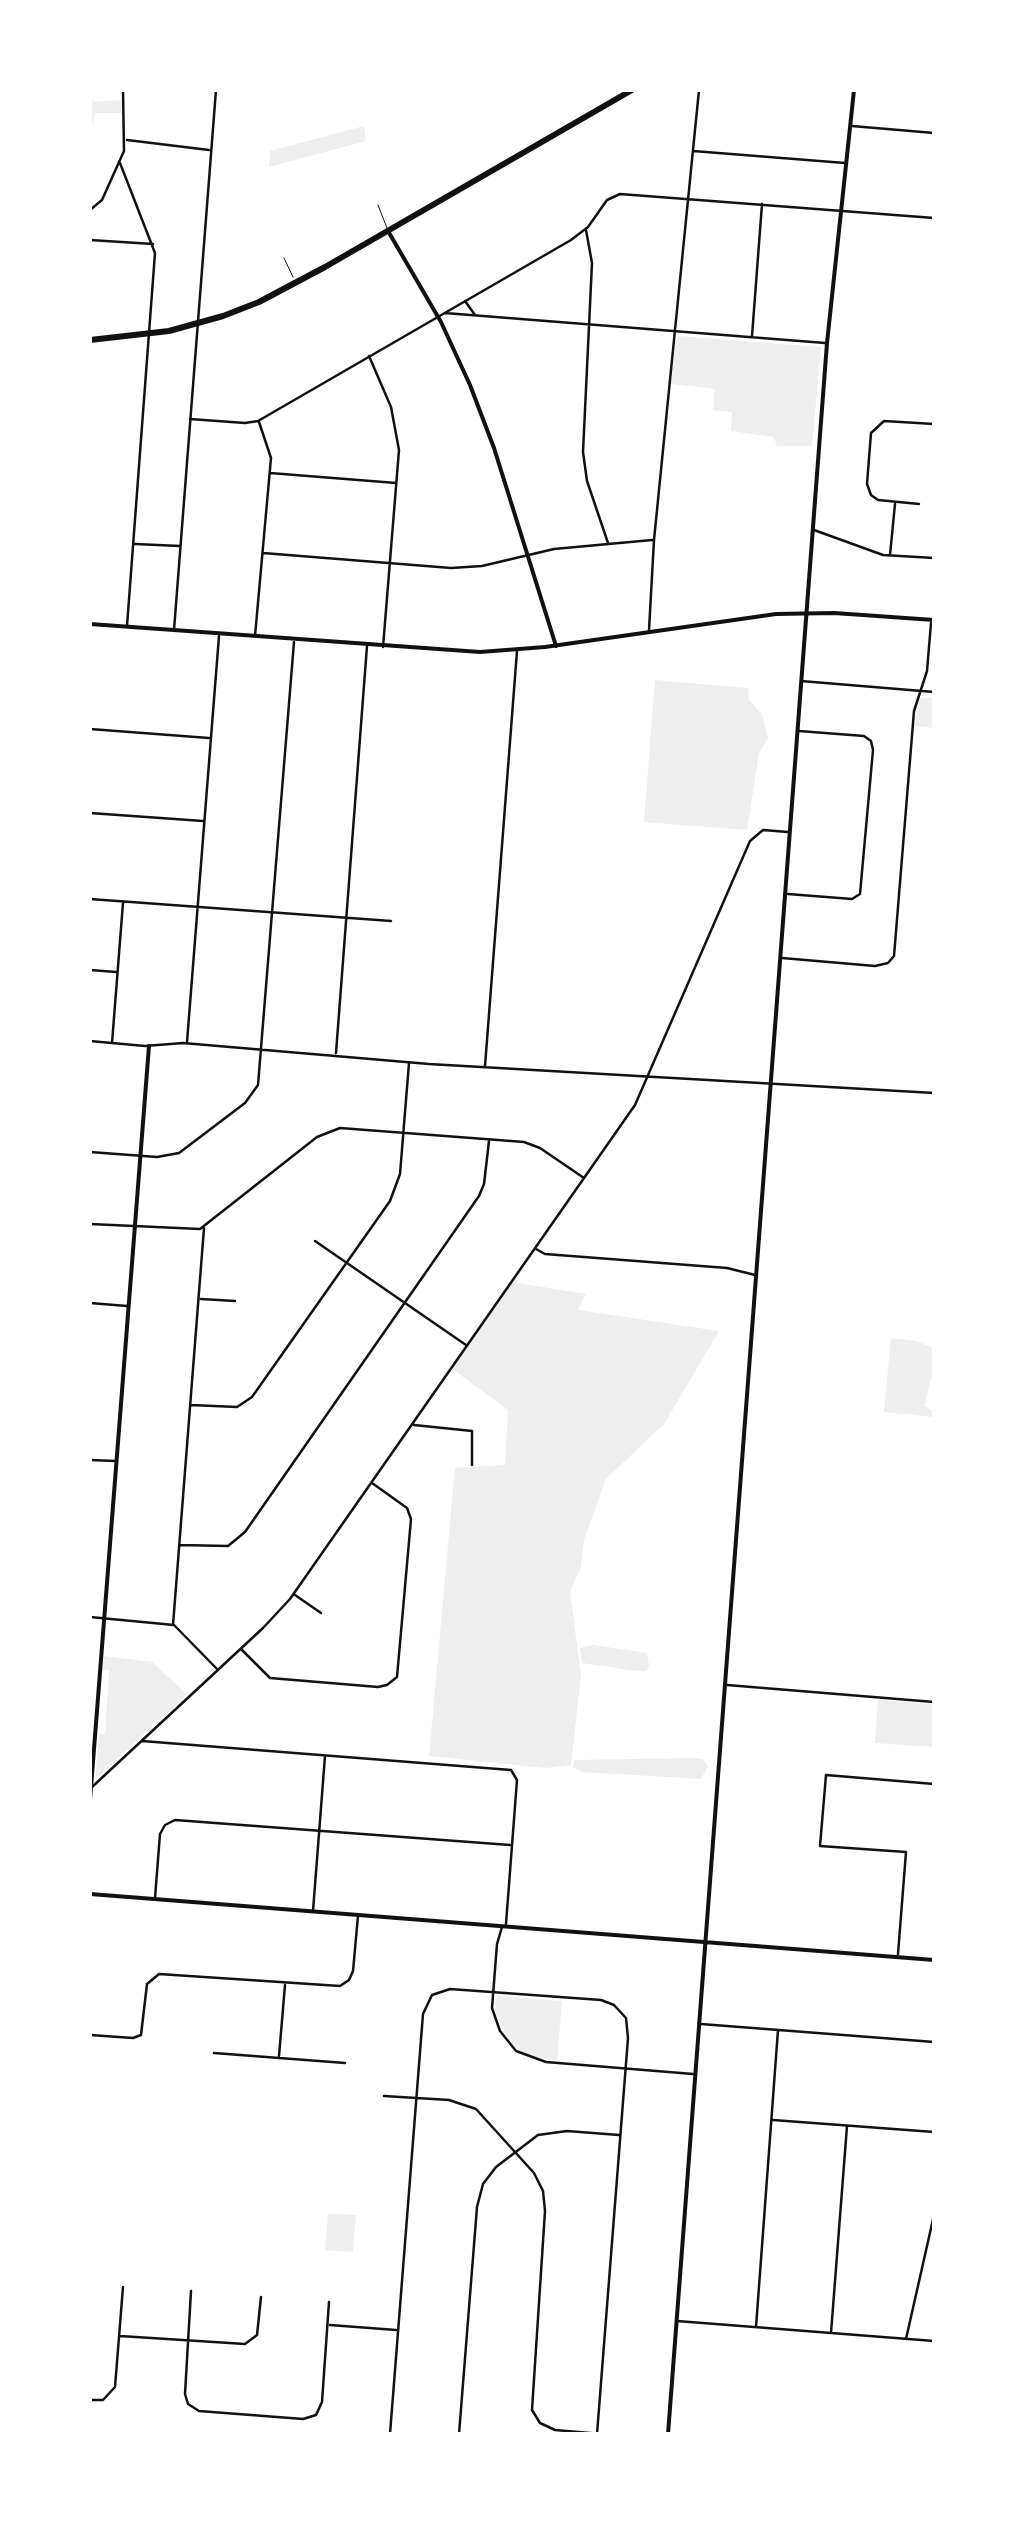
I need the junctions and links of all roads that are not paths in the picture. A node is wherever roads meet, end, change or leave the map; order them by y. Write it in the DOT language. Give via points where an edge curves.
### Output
graph roads {
  1 [pos="123,90"];
  2 [pos="216,90"];
  3 [pos="632,90"];
  4 [pos="699,90"];
  5 [pos="854,90"];
  6 [pos="618,93"];
  7 [pos="850,126"];
  8 [pos="934,133"];
  9 [pos="126,140"];
  10 [pos="211,151"];
  11 [pos="694,151"];
  12 [pos="120,163"];
  13 [pos="846,163"];
  14 [pos="689,198"];
  15 [pos="762,204"];
  16 [pos="378,205"];
  17 [pos="90,210"];
  18 [pos="840,210"];
  19 [pos="934,218"];
  20 [pos="586,230"];
  21 [pos="388,231"];
  22 [pos="90,240"];
  23 [pos="155,244"];
  24 [pos="284,258"];
  25 [pos="296,284"];
  26 [pos="465,301"];
  27 [pos="445,312"];
  28 [pos="476,316"];
  29 [pos="438,317"];
  30 [pos="198,324"];
  31 [pos="590,324"];
  32 [pos="674,331"];
  33 [pos="149,334"];
  34 [pos="752,337"];
  35 [pos="90,340"];
  36 [pos="827,343"];
  37 [pos="369,356"];
  38 [pos="190,420"];
  39 [pos="258,421"];
  40 [pos="934,424"];
  41 [pos="270,473"];
  42 [pos="398,483"];
  43 [pos="895,502"];
  44 [pos="919,504"];
  45 [pos="813,529"];
  46 [pos="654,540"];
  47 [pos="133,544"];
  48 [pos="608,544"];
  49 [pos="180,546"];
  50 [pos="263,554"];
  51 [pos="529,555"];
  52 [pos="890,555"];
  53 [pos="934,558"];
  54 [pos="390,564"];
  55 [pos="806,613"];
  56 [pos="933,620"];
  57 [pos="90,624"];
  58 [pos="127,627"];
  59 [pos="174,631"];
  60 [pos="649,631"];
  61 [pos="219,634"];
  62 [pos="254,637"];
  63 [pos="294,640"];
  64 [pos="368,646"];
  65 [pos="556,646"];
  66 [pos="383,648"];
  67 [pos="517,650"];
  68 [pos="802,681"];
  69 [pos="921,690"];
  70 [pos="934,692"];
  71 [pos="90,730"];
  72 [pos="798,731"];
  73 [pos="211,738"];
  74 [pos="90,813"];
  75 [pos="204,822"];
  76 [pos="790,832"];
  77 [pos="785,894"];
  78 [pos="90,899"];
  79 [pos="123,901"];
  80 [pos="198,906"];
  81 [pos="274,912"];
  82 [pos="347,917"];
  83 [pos="390,921"];
  84 [pos="780,958"];
  85 [pos="90,970"];
  86 [pos="118,972"];
  87 [pos="90,1041"];
  88 [pos="112,1043"];
  89 [pos="187,1044"];
  90 [pos="149,1046"];
  91 [pos="263,1050"];
  92 [pos="336,1056"];
  93 [pos="410,1062"];
  94 [pos="485,1066"];
  95 [pos="650,1075"];
  96 [pos="771,1084"];
  97 [pos="934,1093"];
  98 [pos="404,1132"];
  99 [pos="489,1139"];
  100 [pos="90,1152"];
  101 [pos="140,1156"];
  102 [pos="584,1178"];
  103 [pos="90,1224"];
  104 [pos="204,1226"];
  105 [pos="135,1227"];
  106 [pos="315,1241"];
  107 [pos="535,1249"];
  108 [pos="347,1263"];
  109 [pos="756,1276"];
  110 [pos="199,1298"];
  111 [pos="235,1301"];
  112 [pos="90,1303"];
  113 [pos="405,1304"];
  114 [pos="128,1306"];
  115 [pos="467,1346"];
  116 [pos="191,1406"];
  117 [pos="412,1424"];
  118 [pos="90,1460"];
  119 [pos="116,1462"];
  120 [pos="472,1466"];
  121 [pos="371,1482"];
  122 [pos="180,1545"];
  123 [pos="293,1594"];
  124 [pos="321,1613"];
  125 [pos="90,1616"];
  126 [pos="104,1618"];
  127 [pos="173,1624"];
  128 [pos="241,1649"];
  129 [pos="218,1670"];
  130 [pos="725,1685"];
  131 [pos="934,1702"];
  132 [pos="142,1740"];
  133 [pos="325,1755"];
  134 [pos="934,1784"];
  135 [pos="91,1788"];
  136 [pos="90,1800"];
  137 [pos="319,1830"];
  138 [pos="512,1845"];
  139 [pos="90,1894"];
  140 [pos="155,1899"];
  141 [pos="312,1911"];
  142 [pos="358,1914"];
  143 [pos="504,1926"];
  144 [pos="706,1942"];
  145 [pos="898,1957"];
  146 [pos="934,1960"];
  147 [pos="285,1982"];
  148 [pos="493,1992"];
  149 [pos="700,2024"];
  150 [pos="778,2030"];
  151 [pos="90,2035"];
  152 [pos="934,2042"];
  153 [pos="214,2053"];
  154 [pos="279,2058"];
  155 [pos="345,2063"];
  156 [pos="626,2069"];
  157 [pos="696,2074"];
  158 [pos="384,2096"];
  159 [pos="416,2098"];
  160 [pos="772,2120"];
  161 [pos="847,2126"];
  162 [pos="934,2132"];
  163 [pos="620,2135"];
  164 [pos="516,2150"];
  165 [pos="934,2214"];
  166 [pos="123,2287"];
  167 [pos="192,2291"];
  168 [pos="261,2297"];
  169 [pos="330,2302"];
  170 [pos="677,2321"];
  171 [pos="328,2325"];
  172 [pos="756,2327"];
  173 [pos="398,2330"];
  174 [pos="831,2333"];
  175 [pos="120,2336"];
  176 [pos="906,2339"];
  177 [pos="188,2341"];
  178 [pos="934,2341"];
  179 [pos="90,2400"];
  180 [pos="390,2434"];
  181 [pos="459,2434"];
  182 [pos="599,2434"];
  183 [pos="668,2434"];
  1 -- 9 [label="street"];
  2 -- 10 [label="street"];
  3 -- 6 [label="highway"];
  4 -- 11 [label="street"];
  5 -- 7 [label="street"];
  6 -- 21 [label="highway"];
  7 -- 8 [label="street"];
  7 -- 13 [label="street"];
  9 -- 10 [label="street"];
  9 -- 12 [label="street"];
  10 -- 30 [label="street"];
  11 -- 13 [label="street"];
  11 -- 14 [label="street"];
  12 -- 17 [label="street"];
  12 -- 23 [label="street"];
  13 -- 18 [label="street"];
  14 -- 15 [label="street"];
  14 -- 20 [label="street" via="620,194 607,200"];
  14 -- 32 [label="street"];
  15 -- 18 [label="street"];
  15 -- 34 [label="street"];
  16 -- 21 [label="lane"];
  18 -- 19 [label="street"];
  18 -- 36 [label="street"];
  20 -- 26 [label="street"];
  20 -- 31 [label="street"];
  21 -- 25 [label="highway"];
  21 -- 29 [label="street"];
  22 -- 23 [label="street"];
  23 -- 33 [label="street"];
  24 -- 25 [label="lane"];
  25 -- 30 [label="highway"];
  26 -- 27 [label="street"];
  26 -- 28 [label="street"];
  27 -- 28 [label="street"];
  27 -- 29 [label="street"];
  28 -- 31 [label="street"];
  29 -- 37 [label="street"];
  29 -- 51 [label="street" via="481,413"];
  30 -- 33 [label="highway"];
  30 -- 38 [label="street"];
  31 -- 32 [label="street"];
  31 -- 48 [label="street" via="583,452"];
  32 -- 34 [label="street"];
  32 -- 46 [label="street"];
  33 -- 35 [label="highway"];
  33 -- 47 [label="street"];
  34 -- 36 [label="street"];
  36 -- 45 [label="street"];
  37 -- 39 [label="street"];
  37 -- 42 [label="street" via="394,420"];
  38 -- 39 [label="street"];
  38 -- 49 [label="street"];
  39 -- 41 [label="street" via="270,448"];
  40 -- 43 [label="street" via="884,421 873,430 867,488 878,500"];
  41 -- 42 [label="street"];
  41 -- 50 [label="street"];
  42 -- 54 [label="street"];
  43 -- 44 [label="street"];
  43 -- 52 [label="street"];
  45 -- 52 [label="street"];
  45 -- 55 [label="street"];
  46 -- 48 [label="street"];
  46 -- 60 [label="street"];
  47 -- 49 [label="street"];
  47 -- 58 [label="street"];
  48 -- 51 [label="street"];
  49 -- 59 [label="street"];
  50 -- 54 [label="street"];
  50 -- 62 [label="street"];
  51 -- 54 [label="street" via="468,567"];
  51 -- 65 [label="street"];
  52 -- 53 [label="street"];
  54 -- 66 [label="street"];
  55 -- 56 [label="street"];
  55 -- 60 [label="street"];
  55 -- 68 [label="street"];
  56 -- 69 [label="street"];
  57 -- 58 [label="street"];
  58 -- 59 [label="street"];
  59 -- 61 [label="street"];
  60 -- 65 [label="street"];
  61 -- 62 [label="street"];
  61 -- 73 [label="street"];
  62 -- 63 [label="street"];
  63 -- 64 [label="street"];
  63 -- 81 [label="street"];
  64 -- 66 [label="street"];
  64 -- 82 [label="street"];
  65 -- 67 [label="street"];
  66 -- 67 [label="street"];
  67 -- 94 [label="street"];
  68 -- 69 [label="street"];
  68 -- 72 [label="street"];
  69 -- 70 [label="street"];
  69 -- 84 [label="street" via="890,961 875,966"];
  71 -- 73 [label="street"];
  72 -- 76 [label="street"];
  72 -- 77 [label="street" via="864,736 873,750 860,894"];
  73 -- 75 [label="street"];
  74 -- 75 [label="street"];
  75 -- 80 [label="street"];
  76 -- 77 [label="street"];
  76 -- 95 [label="street" via="763,830 750,840"];
  77 -- 84 [label="street"];
  78 -- 79 [label="street"];
  79 -- 80 [label="street"];
  79 -- 86 [label="street"];
  80 -- 81 [label="street"];
  80 -- 89 [label="street"];
  81 -- 82 [label="street"];
  81 -- 91 [label="street"];
  82 -- 83 [label="street"];
  82 -- 92 [label="street"];
  84 -- 96 [label="street"];
  85 -- 86 [label="street"];
  86 -- 88 [label="street"];
  87 -- 88 [label="street"];
  88 -- 90 [label="street"];
  89 -- 90 [label="street"];
  89 -- 91 [label="street"];
  90 -- 101 [label="street"];
  91 -- 92 [label="street"];
  91 -- 101 [label="street" via="258,1085 245,1103 179,1153"];
  92 -- 93 [label="street"];
  93 -- 94 [label="street"];
  93 -- 98 [label="street"];
  94 -- 95 [label="street"];
  95 -- 96 [label="street"];
  95 -- 102 [label="street"];
  96 -- 97 [label="street"];
  96 -- 109 [label="street"];
  98 -- 99 [label="street"];
  98 -- 104 [label="street" via="340,1128 322,1134"];
  98 -- 108 [label="street" via="393,1195"];
  99 -- 102 [label="street" via="530,1144"];
  99 -- 113 [label="street" via="479,1196"];
  100 -- 101 [label="street"];
  101 -- 105 [label="street"];
  102 -- 107 [label="street"];
  103 -- 105 [label="street"];
  104 -- 105 [label="street"];
  104 -- 110 [label="street"];
  105 -- 114 [label="street"];
  106 -- 108 [label="street"];
  107 -- 109 [label="street"];
  107 -- 115 [label="street"];
  108 -- 113 [label="street"];
  108 -- 116 [label="street" via="252,1397 237,1407"];
  109 -- 130 [label="street"];
  110 -- 111 [label="street"];
  110 -- 116 [label="street"];
  112 -- 114 [label="street"];
  113 -- 115 [label="street"];
  113 -- 122 [label="street" via="246,1532 218,1548"];
  114 -- 119 [label="street"];
  115 -- 117 [label="street"];
  116 -- 122 [label="street"];
  117 -- 120 [label="street" via="472,1430"];
  117 -- 121 [label="street"];
  118 -- 119 [label="street"];
  119 -- 126 [label="street"];
  121 -- 123 [label="street"];
  121 -- 128 [label="street" via="403,1504 411,1519 397,1677 378,1688 270,1678"];
  122 -- 127 [label="street"];
  123 -- 124 [label="street"];
  123 -- 128 [label="street"];
  125 -- 126 [label="street"];
  126 -- 127 [label="street"];
  126 -- 135 [label="street"];
  127 -- 129 [label="street"];
  128 -- 129 [label="street"];
  129 -- 132 [label="street"];
  130 -- 131 [label="street"];
  130 -- 144 [label="street"];
  132 -- 133 [label="street"];
  132 -- 135 [label="street"];
  133 -- 137 [label="street"];
  133 -- 138 [label="street" via="512,1771"];
  134 -- 145 [label="street" via="826,1775 820,1846 906,1852"];
  135 -- 136 [label="street"];
  137 -- 138 [label="street"];
  137 -- 140 [label="street" via="169,1822 160,1834"];
  137 -- 141 [label="street"];
  138 -- 143 [label="street"];
  139 -- 140 [label="street"];
  140 -- 141 [label="street"];
  141 -- 142 [label="street"];
  142 -- 143 [label="street"];
  142 -- 147 [label="street" via="349,1980 334,1986"];
  143 -- 144 [label="street"];
  143 -- 148 [label="street"];
  144 -- 145 [label="street"];
  144 -- 149 [label="street"];
  145 -- 146 [label="street"];
  147 -- 151 [label="street" via="159,1974 148,1984 141,2035"];
  147 -- 154 [label="street"];
  148 -- 156 [label="street" via="500,2031 524,2056"];
  148 -- 156 [label="street" via="612,2004 628,2024"];
  148 -- 159 [label="street" via="446,1989 428,2000"];
  149 -- 150 [label="street"];
  149 -- 157 [label="street"];
  150 -- 152 [label="street"];
  150 -- 160 [label="street"];
  153 -- 154 [label="street"];
  154 -- 155 [label="street"];
  156 -- 157 [label="street"];
  156 -- 163 [label="street"];
  157 -- 170 [label="street"];
  158 -- 159 [label="street"];
  159 -- 164 [label="street" via="476,2109"];
  159 -- 173 [label="street"];
  160 -- 161 [label="street"];
  160 -- 172 [label="street"];
  161 -- 162 [label="street"];
  161 -- 174 [label="street"];
  163 -- 164 [label="street" via="553,2131"];
  163 -- 182 [label="street"];
  164 -- 181 [label="street" via="487,2178 478,2199"];
  164 -- 182 [label="street" via="545,2200 532,2410 544,2426"];
  165 -- 176 [label="street"];
  166 -- 175 [label="street"];
  167 -- 177 [label="street"];
  168 -- 177 [label="street" via="251,2342"];
  169 -- 171 [label="street"];
  170 -- 172 [label="street"];
  170 -- 183 [label="street"];
  171 -- 173 [label="street"];
  171 -- 177 [label="street" via="320,2408 303,2419 195,2410 184,2394"];
  172 -- 174 [label="street"];
  173 -- 180 [label="street"];
  174 -- 176 [label="street"];
  175 -- 177 [label="street"];
  175 -- 179 [label="street" via="113,2392"];
  176 -- 178 [label="street"];
}
